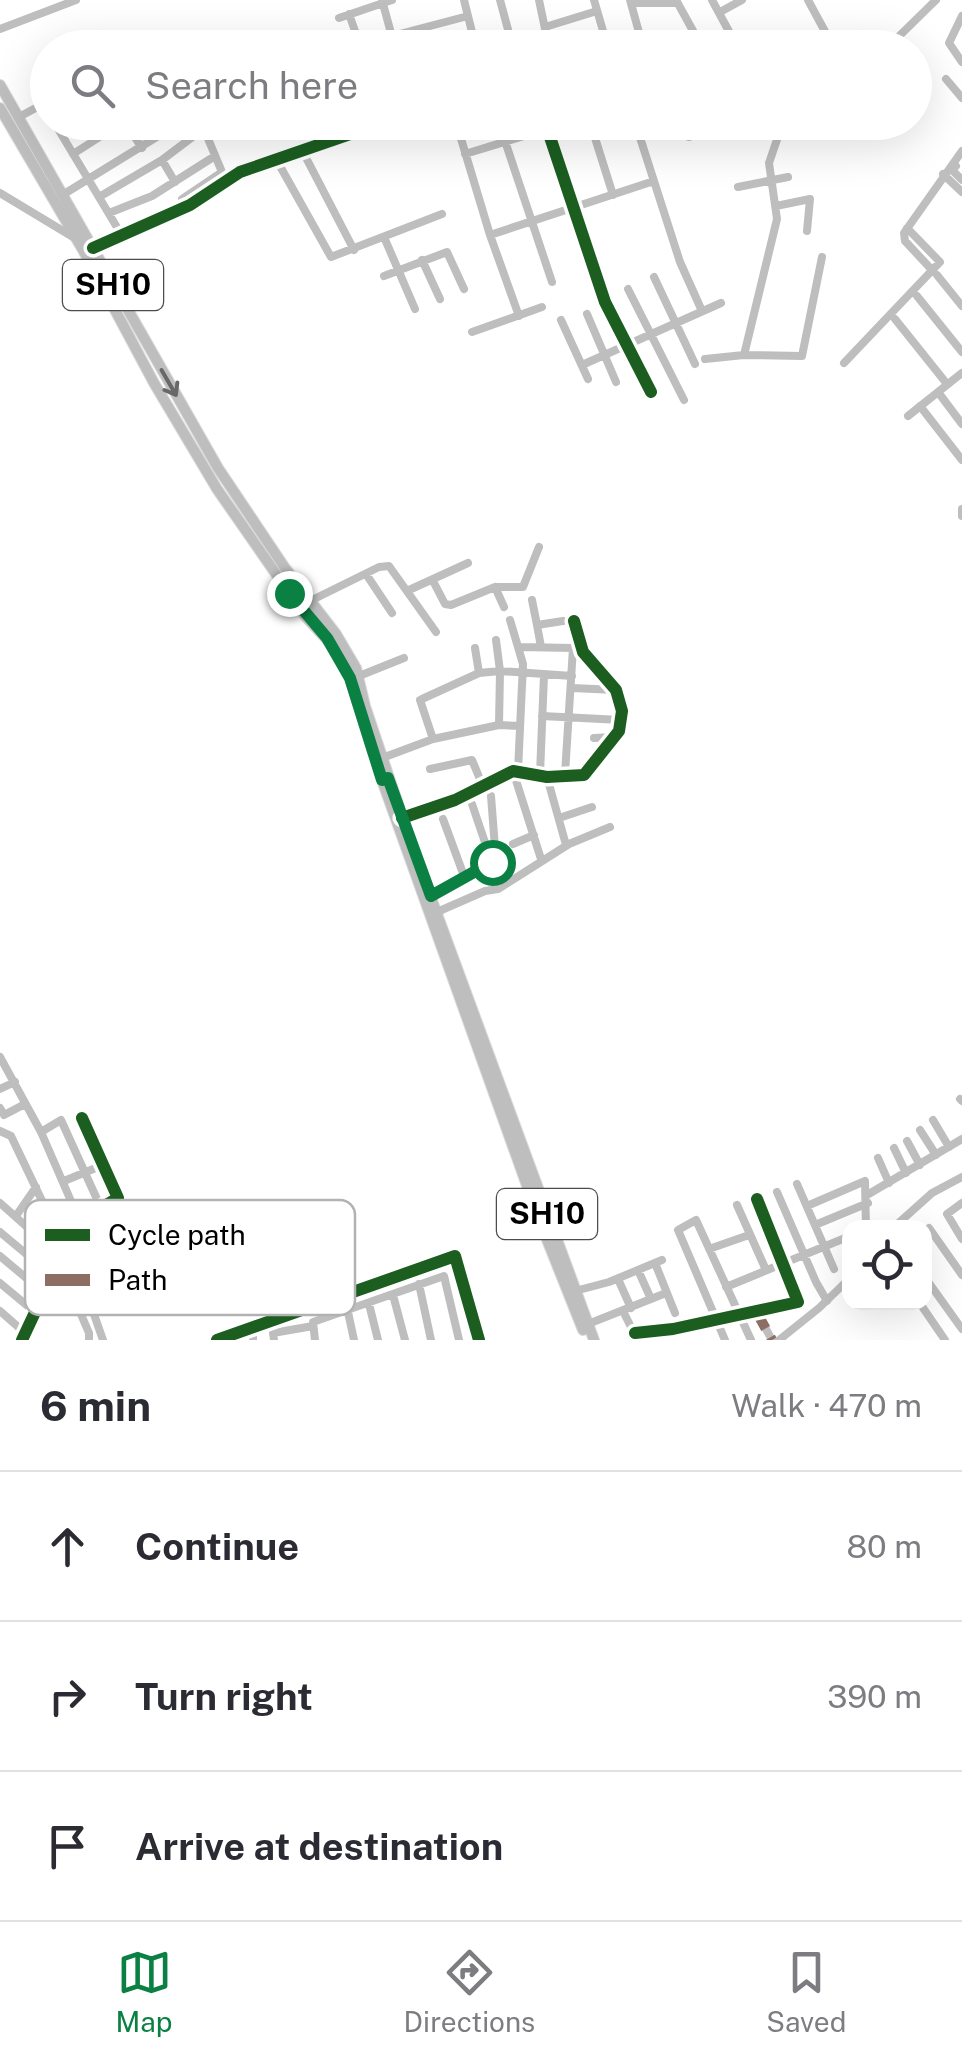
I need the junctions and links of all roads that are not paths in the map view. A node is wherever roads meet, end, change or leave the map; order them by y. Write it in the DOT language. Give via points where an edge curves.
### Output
graph roads {
  1 [pos="76,0"];
  2 [pos="464,0"];
  3 [pos="539,0"];
  4 [pos="594,0"];
  5 [pos="712,0"];
  6 [pos="742,0"];
  7 [pos="808,0"];
  8 [pos="936,0"];
  9 [pos="386,1"];
  10 [pos="503,1"];
  11 [pos="630,2"];
  12 [pos="676,2"];
  13 [pos="598,11"];
  14 [pos="720,12"];
  15 [pos="350,14"];
  16 [pos="468,16"];
  17 [pos="339,18"];
  18 [pos="961,22"];
  19 [pos="545,27"];
  20 [pos="0,28"];
  21 [pos="425,28"];
  22 [pos="355,30"];
  23 [pos="391,30"];
  24 [pos="417,30"];
  25 [pos="472,30"];
  26 [pos="509,30"];
  27 [pos="546,30"];
  28 [pos="603,30"];
  29 [pos="638,30"];
  30 [pos="690,30"];
  31 [pos="730,30"];
  32 [pos="824,30"];
  33 [pos="905,30"];
  34 [pos="962,62"];
  35 [pos="946,80"];
  36 [pos="0,85"];
  37 [pos="961,94"];
  38 [pos="0,108"];
  39 [pos="30,111"];
  40 [pos="19,117"];
  41 [pos="30,136"];
  42 [pos="32,140"];
  43 [pos="66,140"];
  44 [pos="95,140"];
  45 [pos="136,140"];
  46 [pos="154,140"];
  47 [pos="186,140"];
  48 [pos="208,140"];
  49 [pos="331,140"];
  50 [pos="462,140"];
  51 [pos="510,140"];
  52 [pos="551,140"];
  53 [pos="595,140"];
  54 [pos="641,140"];
  55 [pos="776,140"];
  56 [pos="505,142"];
  57 [pos="142,148"];
  58 [pos="302,150"];
  59 [pos="962,151"];
  60 [pos="73,154"];
  61 [pos="466,154"];
  62 [pos="214,156"];
  63 [pos="276,159"];
  64 [pos="962,159"];
  65 [pos="162,160"];
  66 [pos="944,174"];
  67 [pos="788,178"];
  68 [pos="88,179"];
  69 [pos="772,180"];
  70 [pos="962,180"];
  71 [pos="654,181"];
  72 [pos="176,182"];
  73 [pos="738,187"];
  74 [pos="962,192"];
  75 [pos="0,193"];
  76 [pos="64,194"];
  77 [pos="612,195"];
  78 [pos="99,197"];
  79 [pos="182,198"];
  80 [pos="776,206"];
  81 [pos="573,208"];
  82 [pos="109,213"];
  83 [pos="442,214"];
  84 [pos="531,221"];
  85 [pos="807,232"];
  86 [pos="121,234"];
  87 [pos="490,235"];
  88 [pos="384,237"];
  89 [pos="76,239"];
  90 [pos="93,248"];
  91 [pos="354,250"];
  92 [pos="822,257"];
  93 [pos="422,260"];
  94 [pos="96,264"];
  95 [pos="398,269"];
  96 [pos="934,272"];
  97 [pos="384,276"];
  98 [pos="654,278"];
  99 [pos="552,282"];
  100 [pos="464,288"];
  101 [pos="628,290"];
  102 [pos="916,296"];
  103 [pos="440,299"];
  104 [pos="960,300"];
  105 [pos="721,303"];
  106 [pos="542,308"];
  107 [pos="415,309"];
  108 [pos="702,311"];
  109 [pos="586,314"];
  110 [pos="518,316"];
  111 [pos="894,319"];
  112 [pos="562,320"];
  113 [pos="676,323"];
  114 [pos="472,332"];
  115 [pos="650,334"];
  116 [pos="625,346"];
  117 [pos="962,352"];
  118 [pos="744,355"];
  119 [pos="602,356"];
  120 [pos="704,358"];
  121 [pos="844,363"];
  122 [pos="695,364"];
  123 [pos="582,365"];
  124 [pos="588,379"];
  125 [pos="955,379"];
  126 [pos="616,382"];
  127 [pos="962,388"];
  128 [pos="651,392"];
  129 [pos="938,392"];
  130 [pos="684,400"];
  131 [pos="920,406"];
  132 [pos="908,416"];
  133 [pos="962,424"];
  134 [pos="962,460"];
  135 [pos="539,547"];
  136 [pos="468,563"];
  137 [pos="366,574"];
  138 [pos="433,581"];
  139 [pos="495,587"];
  140 [pos="408,590"];
  141 [pos="532,600"];
  142 [pos="310,601"];
  143 [pos="504,607"];
  144 [pos="392,614"];
  145 [pos="510,620"];
  146 [pos="563,621"];
  147 [pos="574,621"];
  148 [pos="536,625"];
  149 [pos="436,632"];
  150 [pos="496,640"];
  151 [pos="542,647"];
  152 [pos="474,648"];
  153 [pos="519,648"];
  154 [pos="404,658"];
  155 [pos="500,672"];
  156 [pos="479,673"];
  157 [pos="523,674"];
  158 [pos="358,676"];
  159 [pos="544,676"];
  160 [pos="572,676"];
  161 [pos="572,688"];
  162 [pos="616,690"];
  163 [pos="542,716"];
  164 [pos="571,716"];
  165 [pos="621,720"];
  166 [pos="498,724"];
  167 [pos="520,726"];
  168 [pos="594,738"];
  169 [pos="614,738"];
  170 [pos="433,739"];
  171 [pos="382,758"];
  172 [pos="430,769"];
  173 [pos="516,771"];
  174 [pos="565,774"];
  175 [pos="544,776"];
  176 [pos="385,779"];
  177 [pos="482,784"];
  178 [pos="491,796"];
  179 [pos="472,804"];
  180 [pos="592,806"];
  181 [pos="402,818"];
  182 [pos="443,818"];
  183 [pos="559,818"];
  184 [pos="610,827"];
  185 [pos="534,835"];
  186 [pos="512,844"];
  187 [pos="566,845"];
  188 [pos="541,859"];
  189 [pos="492,862"];
  190 [pos="464,876"];
  191 [pos="431,896"];
  192 [pos="437,912"];
  193 [pos="0,1057"];
  194 [pos="15,1082"];
  195 [pos="0,1089"];
  196 [pos="25,1104"];
  197 [pos="1,1115"];
  198 [pos="82,1118"];
  199 [pos="933,1120"];
  200 [pos="920,1130"];
  201 [pos="0,1132"];
  202 [pos="40,1132"];
  203 [pos="962,1139"];
  204 [pos="907,1140"];
  205 [pos="949,1147"];
  206 [pos="894,1148"];
  207 [pos="936,1155"];
  208 [pos="878,1158"];
  209 [pos="103,1165"];
  210 [pos="920,1165"];
  211 [pos="85,1173"];
  212 [pos="906,1173"];
  213 [pos="962,1177"];
  214 [pos="64,1181"];
  215 [pos="889,1183"];
  216 [pos="797,1184"];
  217 [pos="36,1187"];
  218 [pos="777,1192"];
  219 [pos="757,1199"];
  220 [pos="867,1199"];
  221 [pos="27,1200"];
  222 [pos="41,1200"];
  223 [pos="72,1200"];
  224 [pos="97,1200"];
  225 [pos="115,1200"];
  226 [pos="25,1203"];
  227 [pos="962,1203"];
  228 [pos="1,1205"];
  229 [pos="737,1205"];
  230 [pos="807,1206"];
  231 [pos="16,1216"];
  232 [pos="866,1220"];
  233 [pos="901,1220"];
  234 [pos="25,1224"];
  235 [pos="815,1226"];
  236 [pos="0,1232"];
  237 [pos="932,1232"];
  238 [pos="749,1234"];
  239 [pos="842,1239"];
  240 [pos="962,1239"];
  241 [pos="824,1246"];
  242 [pos="709,1249"];
  243 [pos="25,1253"];
  244 [pos="804,1255"];
  245 [pos="0,1256"];
  246 [pos="784,1263"];
  247 [pos="834,1269"];
  248 [pos="638,1270"];
  249 [pos="766,1270"];
  250 [pos="962,1275"];
  251 [pos="25,1277"];
  252 [pos="618,1279"];
  253 [pos="0,1283"];
  254 [pos="418,1284"];
  255 [pos="842,1286"];
  256 [pos="726,1287"];
  257 [pos="932,1287"];
  258 [pos="575,1290"];
  259 [pos="355,1291"];
  260 [pos="666,1293"];
  261 [pos="393,1296"];
  262 [pos="651,1299"];
  263 [pos="828,1301"];
  264 [pos="25,1303"];
  265 [pos="369,1304"];
  266 [pos="355,1309"];
  267 [pos="627,1309"];
  268 [pos="756,1310"];
  269 [pos="925,1310"];
  270 [pos="676,1313"];
  271 [pos="3,1314"];
  272 [pos="82,1315"];
  273 [pos="94,1315"];
  274 [pos="288,1315"];
  275 [pos="337,1315"];
  276 [pos="349,1315"];
  277 [pos="738,1315"];
  278 [pos="715,1320"];
  279 [pos="588,1324"];
  280 [pos="313,1326"];
  281 [pos="673,1329"];
  282 [pos="962,1329"];
  283 [pos="0,1330"];
  284 [pos="293,1335"];
  285 [pos="661,1335"];
  286 [pos="26,1338"];
  287 [pos="88,1340"];
  288 [pos="103,1340"];
  289 [pos="217,1340"];
  290 [pos="274,1340"];
  291 [pos="315,1340"];
  292 [pos="354,1340"];
  293 [pos="378,1340"];
  294 [pos="405,1340"];
  295 [pos="432,1340"];
  296 [pos="459,1340"];
  297 [pos="478,1340"];
  298 [pos="589,1340"];
  299 [pos="677,1340"];
  300 [pos="725,1340"];
  301 [pos="751,1340"];
  302 [pos="776,1340"];
  303 [pos="946,1340"];
  1 -- 20 [label="street"];
  2 -- 16 [label="street"];
  3 -- 19 [label="street"];
  4 -- 13 [label="street"];
  5 -- 14 [label="street"];
  6 -- 14 [label="street"];
  7 -- 32 [label="street"];
  8 -- 33 [label="street"];
  9 -- 15 [label="street"];
  9 -- 23 [label="street"];
  10 -- 26 [label="street"];
  11 -- 12 [label="street"];
  11 -- 29 [label="street"];
  12 -- 30 [label="street"];
  13 -- 19 [label="street"];
  13 -- 28 [label="street"];
  14 -- 31 [label="street"];
  15 -- 17 [label="street"];
  15 -- 22 [label="street"];
  16 -- 21 [label="street"];
  16 -- 25 [label="street"];
  18 -- 34 [label="street" via="949,43"];
  19 -- 27 [label="street"];
  21 -- 24 [label="street"];
  35 -- 37 [label="street"];
  36 -- 40 [label="main road, SH10"];
  38 -- 89 [label="main road, SH10"];
  39 -- 40 [label="street"];
  40 -- 41 [label="main road, SH10"];
  42 -- 76 [label="main road, SH10"];
  43 -- 60 [label="street"];
  44 -- 60 [label="street"];
  45 -- 57 [label="street"];
  46 -- 57 [label="street"];
  47 -- 65 [label="street"];
  48 -- 62 [label="street"];
  49 -- 58 [label="street"];
  50 -- 61 [label="street"];
  51 -- 56 [label="street"];
  52 -- 81 [label="street"];
  53 -- 77 [label="street"];
  54 -- 71 [label="street"];
  55 -- 69 [label="street" via="769,156"];
  56 -- 61 [label="street"];
  56 -- 84 [label="street"];
  57 -- 68 [label="street"];
  58 -- 63 [label="street"];
  58 -- 91 [label="street"];
  59 -- 66 [label="street"];
  60 -- 68 [label="street"];
  61 -- 87 [label="street"];
  62 -- 72 [label="street"];
  62 -- 79 [label="street" via="221,174"];
  63 -- 86 [label="street"];
  63 -- 91 [label="street" via="326,254 334,258"];
  64 -- 70 [label="street" via="952,170"];
  65 -- 72 [label="street"];
  65 -- 78 [label="street"];
  66 -- 74 [label="street"];
  66 -- 96 [label="street" via="904,238"];
  67 -- 69 [label="street"];
  68 -- 76 [label="street"];
  68 -- 78 [label="street"];
  69 -- 73 [label="street"];
  69 -- 80 [label="street"];
  71 -- 77 [label="street"];
  71 -- 108 [label="street"];
  72 -- 82 [label="street"];
  75 -- 89 [label="street"];
  76 -- 90 [label="main road, SH10"];
  77 -- 81 [label="street"];
  78 -- 82 [label="street"];
  80 -- 85 [label="street" via="810,198"];
  80 -- 118 [label="street"];
  81 -- 84 [label="street"];
  81 -- 116 [label="street"];
  82 -- 86 [label="street"];
  83 -- 88 [label="street"];
  84 -- 87 [label="street"];
  84 -- 99 [label="street"];
  86 -- 90 [label="street"];
  87 -- 110 [label="street"];
  88 -- 91 [label="street"];
  88 -- 95 [label="street"];
  89 -- 94 [label="main road, SH10"];
  90 -- 94 [label="main road, SH10"];
  92 -- 118 [label="street" via="802,356"];
  93 -- 95 [label="street"];
  93 -- 100 [label="street" via="449,254"];
  93 -- 103 [label="street"];
  94 -- 142 [label="main road, SH10, one-way" via="218,468"];
  94 -- 176 [label="main road, SH10" via="154,383 217,489 332,644"];
  95 -- 97 [label="street"];
  95 -- 107 [label="street"];
  96 -- 104 [label="street"];
  96 -- 121 [label="street"];
  98 -- 113 [label="street"];
  101 -- 115 [label="street"];
  102 -- 117 [label="street"];
  105 -- 108 [label="street"];
  106 -- 110 [label="street"];
  108 -- 113 [label="street"];
  109 -- 119 [label="street"];
  110 -- 114 [label="street"];
  111 -- 125 [label="street"];
  112 -- 123 [label="street"];
  113 -- 115 [label="street"];
  113 -- 122 [label="street"];
  115 -- 116 [label="street"];
  115 -- 130 [label="street"];
  116 -- 119 [label="street"];
  116 -- 128 [label="street"];
  118 -- 120 [label="street"];
  119 -- 123 [label="street"];
  119 -- 126 [label="street"];
  123 -- 124 [label="street"];
  125 -- 127 [label="street"];
  125 -- 129 [label="street"];
  129 -- 131 [label="street"];
  129 -- 133 [label="street"];
  131 -- 132 [label="street"];
  131 -- 134 [label="street"];
  135 -- 139 [label="street" via="523,587"];
  136 -- 138 [label="street"];
  137 -- 140 [label="street" via="389,566"];
  137 -- 142 [label="street"];
  137 -- 144 [label="street"];
  138 -- 139 [label="street" via="450,605"];
  138 -- 140 [label="street"];
  139 -- 143 [label="street"];
  140 -- 149 [label="street"];
  141 -- 148 [label="street"];
  142 -- 158 [label="main road, SH10" via="348,651"];
  145 -- 153 [label="street"];
  146 -- 148 [label="street"];
  147 -- 162 [label="street" via="583,652"];
  148 -- 151 [label="street"];
  150 -- 155 [label="street"];
  151 -- 153 [label="street"];
  151 -- 160 [label="street" via="572,648"];
  152 -- 156 [label="street"];
  153 -- 157 [label="street"];
  154 -- 158 [label="street"];
  155 -- 156 [label="street"];
  155 -- 157 [label="street"];
  155 -- 166 [label="street"];
  156 -- 170 [label="street" via="421,700"];
  157 -- 159 [label="street"];
  157 -- 167 [label="street"];
  158 -- 171 [label="main road, SH10"];
  159 -- 160 [label="street"];
  159 -- 163 [label="street"];
  160 -- 161 [label="street"];
  161 -- 162 [label="street"];
  161 -- 164 [label="street"];
  162 -- 165 [label="street"];
  163 -- 164 [label="street"];
  163 -- 175 [label="street"];
  164 -- 165 [label="street"];
  164 -- 174 [label="street"];
  165 -- 169 [label="street"];
  166 -- 167 [label="street"];
  166 -- 170 [label="street"];
  167 -- 173 [label="street"];
  168 -- 169 [label="street"];
  169 -- 174 [label="street" via="584,775"];
  170 -- 171 [label="street"];
  171 -- 176 [label="main road, SH10"];
  172 -- 177 [label="street" via="472,760"];
  173 -- 175 [label="street"];
  173 -- 177 [label="street"];
  173 -- 185 [label="street"];
  174 -- 175 [label="street"];
  175 -- 183 [label="street"];
  176 -- 181 [label="main road, SH10"];
  176 -- 298 [label="main road, SH10" via="540,1222"];
  177 -- 181 [label="street"];
  178 -- 189 [label="street"];
  179 -- 189 [label="street"];
  180 -- 183 [label="street"];
  181 -- 191 [label="main road, SH10"];
  182 -- 190 [label="street"];
  183 -- 187 [label="street"];
  184 -- 187 [label="street"];
  185 -- 186 [label="street"];
  185 -- 188 [label="street"];
  187 -- 188 [label="street"];
  188 -- 192 [label="street" via="498,890"];
  189 -- 190 [label="street"];
  190 -- 191 [label="street"];
  191 -- 192 [label="main road, SH10"];
  192 -- 258 [label="main road, SH10"];
  193 -- 194 [label="street"];
  194 -- 195 [label="street"];
  194 -- 196 [label="street"];
  196 -- 197 [label="street"];
  196 -- 202 [label="street"];
  198 -- 209 [label="street"];
  199 -- 205 [label="street"];
  200 -- 207 [label="street"];
  201 -- 217 [label="street" via="10,1136"];
  202 -- 211 [label="street" via="61,1120"];
  202 -- 214 [label="street"];
  203 -- 205 [label="street"];
  204 -- 210 [label="street"];
  205 -- 207 [label="street"];
  206 -- 212 [label="street"];
  207 -- 210 [label="street"];
  208 -- 215 [label="street"];
  209 -- 211 [label="street"];
  209 -- 225 [label="street"];
  210 -- 212 [label="street"];
  211 -- 214 [label="street"];
  211 -- 224 [label="street"];
  212 -- 215 [label="street"];
  213 -- 233 [label="street"];
  214 -- 223 [label="street"];
  215 -- 220 [label="street"];
  216 -- 230 [label="street"];
  217 -- 221 [label="street"];
  217 -- 222 [label="street"];
  218 -- 244 [label="street"];
  219 -- 246 [label="street"];
  220 -- 230 [label="street" via="864,1181"];
  220 -- 232 [label="street"];
  220 -- 235 [label="street"];
  226 -- 231 [label="street"];
  227 -- 240 [label="street" via="947,1214"];
  228 -- 231 [label="street"];
  229 -- 238 [label="street"];
  230 -- 235 [label="street"];
  231 -- 234 [label="street"];
  235 -- 241 [label="street"];
  236 -- 243 [label="street"];
  237 -- 250 [label="street"];
  238 -- 242 [label="street"];
  238 -- 249 [label="street"];
  239 -- 241 [label="street"];
  241 -- 244 [label="street"];
  241 -- 247 [label="street"];
  242 -- 256 [label="street"];
  242 -- 278 [label="street" via="698,1220 679,1227"];
  244 -- 246 [label="street"];
  244 -- 263 [label="street"];
  245 -- 251 [label="street"];
  246 -- 249 [label="street"];
  246 -- 268 [label="street" via="798,1302"];
  248 -- 252 [label="street"];
  248 -- 260 [label="street" via="658,1262"];
  248 -- 262 [label="street"];
  249 -- 256 [label="street"];
  252 -- 258 [label="street"];
  252 -- 267 [label="street"];
  253 -- 264 [label="street"];
  254 -- 261 [label="street"];
  254 -- 295 [label="street"];
  254 -- 296 [label="street" via="444,1276"];
  255 -- 263 [label="street"];
  256 -- 277 [label="street"];
  257 -- 282 [label="street"];
  258 -- 279 [label="main road, SH10"];
  259 -- 297 [label="street" via="455,1256"];
  260 -- 262 [label="street"];
  260 -- 270 [label="street"];
  261 -- 265 [label="street"];
  261 -- 294 [label="street"];
  262 -- 267 [label="street"];
  263 -- 302 [label="street"];
  265 -- 266 [label="street"];
  265 -- 293 [label="street"];
  267 -- 279 [label="street"];
  267 -- 285 [label="street" via="633,1330"];
  268 -- 277 [label="street"];
  268 -- 302 [label="street"];
  269 -- 303 [label="street"];
  271 -- 283 [label="street"];
  271 -- 286 [label="street"];
  272 -- 287 [label="street"];
  273 -- 288 [label="street"];
  274 -- 289 [label="street"];
  275 -- 280 [label="street"];
  276 -- 292 [label="street"];
  277 -- 278 [label="street"];
  277 -- 301 [label="street"];
  278 -- 281 [label="street"];
  278 -- 300 [label="street"];
  279 -- 298 [label="main road, SH10"];
  280 -- 284 [label="street"];
  280 -- 291 [label="street"];
  281 -- 285 [label="street"];
  281 -- 299 [label="street"];
  284 -- 290 [label="street" via="273,1333"];
}
